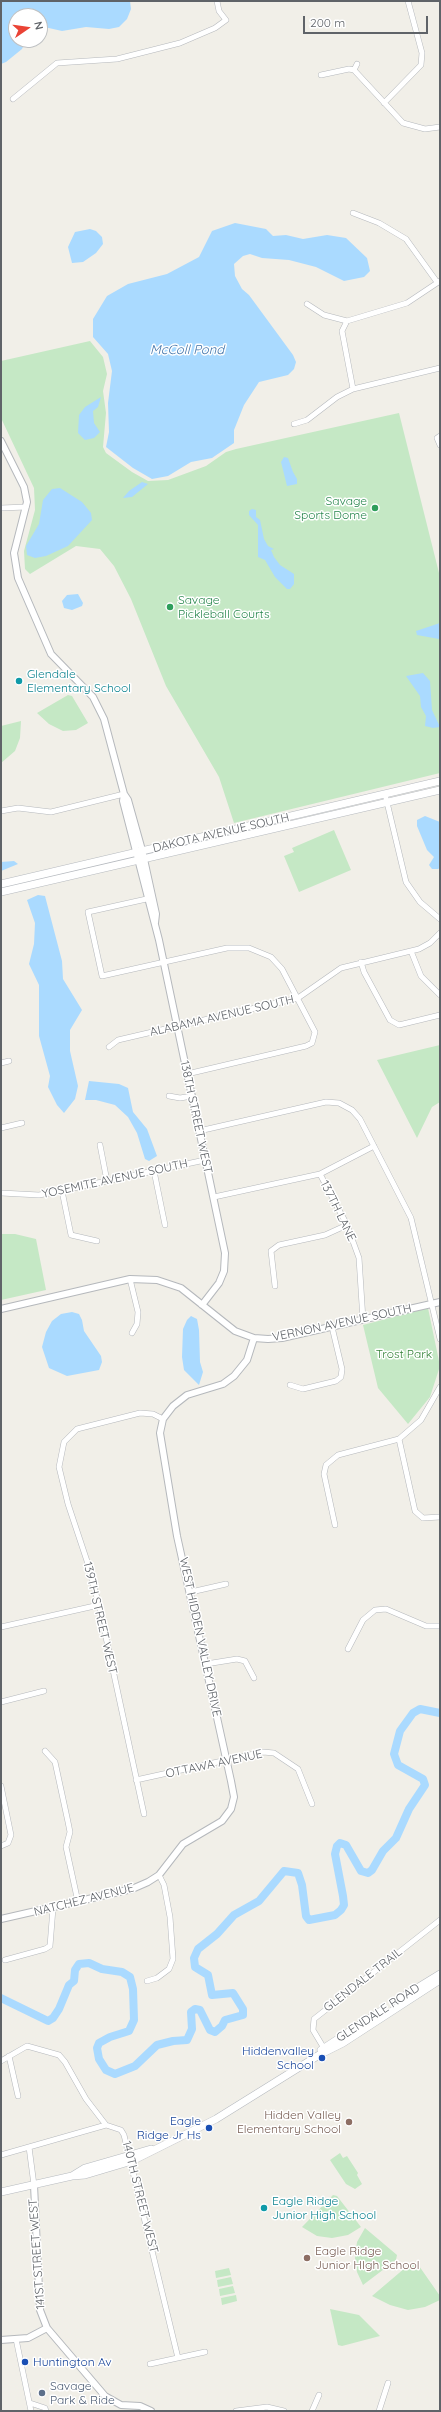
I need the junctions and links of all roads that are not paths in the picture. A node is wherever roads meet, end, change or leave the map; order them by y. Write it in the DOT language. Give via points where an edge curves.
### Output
graph roads {
  1 [pos="216,1"];
  2 [pos="408,1"];
  3 [pos="357,64"];
  4 [pos="354,70"];
  5 [pos="321,75"];
  6 [pos="13,99"];
  7 [pos="384,103"];
  8 [pos="440,127"];
  9 [pos="353,213"];
  10 [pos="438,281"];
  11 [pos="307,304"];
  12 [pos="347,322"];
  13 [pos="440,368"];
  14 [pos="353,389"];
  15 [pos="294,424"];
  16 [pos="440,436"];
  17 [pos="1,441"];
  18 [pos="440,446"];
  19 [pos="26,507"];
  20 [pos="1,508"];
  21 [pos="440,781"];
  22 [pos="440,790"];
  23 [pos="124,794"];
  24 [pos="385,794"];
  25 [pos="387,802"];
  26 [pos="1,811"];
  27 [pos="139,851"];
  28 [pos="140,860"];
  29 [pos="1,884"];
  30 [pos="1,892"];
  31 [pos="150,898"];
  32 [pos="440,919"];
  33 [pos="440,932"];
  34 [pos="411,951"];
  35 [pos="163,962"];
  36 [pos="361,962"];
  37 [pos="440,995"];
  38 [pos="298,998"];
  39 [pos="440,1015"];
  40 [pos="177,1027"];
  41 [pos="109,1047"];
  42 [pos="9,1061"];
  43 [pos="1,1063"];
  44 [pos="187,1074"];
  45 [pos="169,1096"];
  46 [pos="192,1096"];
  47 [pos="22,1123"];
  48 [pos="1,1128"];
  49 [pos="199,1131"];
  50 [pos="100,1145"];
  51 [pos="374,1146"];
  52 [pos="205,1160"];
  53 [pos="154,1171"];
  54 [pos="320,1174"];
  55 [pos="107,1181"];
  56 [pos="62,1191"];
  57 [pos="1,1193"];
  58 [pos="214,1197"];
  59 [pos="165,1225"];
  60 [pos="347,1225"];
  61 [pos="97,1241"];
  62 [pos="130,1279"];
  63 [pos="274,1286"];
  64 [pos="440,1302"];
  65 [pos="432,1304"];
  66 [pos="202,1305"];
  67 [pos="1,1309"];
  68 [pos="363,1320"];
  69 [pos="332,1327"];
  70 [pos="132,1334"];
  71 [pos="254,1338"];
  72 [pos="440,1339"];
  73 [pos="290,1385"];
  74 [pos="440,1387"];
  75 [pos="163,1419"];
  76 [pos="399,1439"];
  77 [pos="440,1517"];
  78 [pos="335,1525"];
  79 [pos="226,1584"];
  80 [pos="191,1592"];
  81 [pos="99,1605"];
  82 [pos="440,1626"];
  83 [pos="1,1627"];
  84 [pos="348,1649"];
  85 [pos="206,1664"];
  86 [pos="254,1678"];
  87 [pos="44,1691"];
  88 [pos="1,1702"];
  89 [pos="45,1751"];
  90 [pos="226,1760"];
  91 [pos="136,1780"];
  92 [pos="1,1786"];
  93 [pos="312,1804"];
  94 [pos="144,1814"];
  95 [pos="194,1836"];
  96 [pos="1,1846"];
  97 [pos="159,1874"];
  98 [pos="78,1902"];
  99 [pos="53,1908"];
  100 [pos="1,1919"];
  101 [pos="440,1920"];
  102 [pos="5,1960"];
  103 [pos="440,1974"];
  104 [pos="440,1980"];
  105 [pos="147,1981"];
  106 [pos="323,2051"];
  107 [pos="9,2056"];
  108 [pos="1,2061"];
  109 [pos="18,2096"];
  110 [pos="106,2125"];
  111 [pos="29,2147"];
  112 [pos="1,2155"];
  113 [pos="131,2157"];
  114 [pos="34,2185"];
  115 [pos="1,2192"];
  116 [pos="47,2328"];
  117 [pos="16,2339"];
  118 [pos="1,2340"];
  119 [pos="205,2352"];
  120 [pos="178,2358"];
  121 [pos="150,2364"];
  122 [pos="388,2383"];
  123 [pos="319,2394"];
  124 [pos="30,2403"];
  125 [pos="31,2411"];
  126 [pos="46,2411"];
  127 [pos="151,2411"];
  128 [pos="236,2411"];
  129 [pos="284,2411"];
  130 [pos="312,2411"];
  131 [pos="379,2411"];
  1 -- 6 [label="street" via="219,11 226,20 209,30 180,43 117,59 57,63"];
  2 -- 7 [label="street" via="422,53 421,65"];
  3 -- 4 [label="street"];
  4 -- 5 [label="street"];
  4 -- 7 [label="street"];
  7 -- 8 [label="street" via="403,123 425,129"];
  9 -- 10 [label="street" via="379,223 406,239"];
  10 -- 12 [label="street" via="407,303"];
  11 -- 12 [label="street" via="324,315"];
  12 -- 14 [label="street" via="342,331"];
  13 -- 14 [label="street"];
  14 -- 15 [label="street" via="337,397 307,420"];
  16 -- 18 [label="street" via="437,438"];
  17 -- 19 [label="street" via="24,487"];
  19 -- 20 [label="street"];
  19 -- 23 [label="street, 138TH STREET WEST" via="14,553 18,578 51,654 97,703"];
  21 -- 24 [label="main road, DAKOTA AVENUE SOUTH"];
  22 -- 25 [label="main road, DAKOTA AVENUE SOUTH"];
  23 -- 26 [label="street" via="55,812 18,808"];
  23 -- 27 [label="street, 138TH STREET WEST" via="128,800"];
  24 -- 25 [label="street"];
  24 -- 27 [label="main road, DAKOTA AVENUE SOUTH"];
  25 -- 28 [label="main road, DAKOTA AVENUE SOUTH"];
  25 -- 32 [label="street" via="406,882 420,902"];
  27 -- 28 [label="street, 138TH STREET WEST"];
  27 -- 29 [label="main road, DAKOTA AVENUE SOUTH"];
  28 -- 30 [label="main road, DAKOTA AVENUE SOUTH"];
  28 -- 31 [label="street, 138TH STREET WEST"];
  31 -- 35 [label="street, 138TH STREET WEST" via="156,914 155,924"];
  31 -- 35 [label="street" via="88,912 102,976"];
  33 -- 34 [label="street, ALABAMA AVENUE SOUTH" via="430,943"];
  34 -- 36 [label="street, ALABAMA AVENUE SOUTH"];
  34 -- 37 [label="street" via="421,976"];
  35 -- 38 [label="street" via="232,948 249,948 271,957 282,969"];
  35 -- 40 [label="street, 138TH STREET WEST"];
  36 -- 38 [label="street, ALABAMA AVENUE SOUTH" via="336,971"];
  36 -- 39 [label="street" via="390,1020 399,1025"];
  38 -- 40 [label="street, ALABAMA AVENUE SOUTH"];
  38 -- 44 [label="street" via="315,1032 312,1043"];
  40 -- 41 [label="street, ALABAMA AVENUE SOUTH" via="118,1040"];
  40 -- 44 [label="street, 138TH STREET WEST"];
  42 -- 43 [label="street"];
  44 -- 46 [label="street, 138TH STREET WEST"];
  45 -- 46 [label="street"];
  46 -- 49 [label="street, 138TH STREET WEST"];
  47 -- 48 [label="street"];
  49 -- 51 [label="street" via="326,1102 347,1106 360,1119"];
  49 -- 52 [label="street, 138TH STREET WEST"];
  50 -- 55 [label="street"];
  51 -- 54 [label="street"];
  51 -- 65 [label="street" via="411,1218"];
  52 -- 53 [label="street, YOSEMITE AVENUE SOUTH"];
  52 -- 58 [label="street, 138TH STREET WEST"];
  53 -- 55 [label="street, YOSEMITE AVENUE SOUTH"];
  53 -- 59 [label="street"];
  54 -- 58 [label="street"];
  54 -- 60 [label="street, 137TH LANE"];
  55 -- 56 [label="street, YOSEMITE AVENUE SOUTH"];
  56 -- 57 [label="street, YOSEMITE AVENUE SOUTH" via="39,1195"];
  56 -- 61 [label="street" via="71,1235"];
  58 -- 66 [label="street, 138TH STREET WEST" via="225,1265 219,1283"];
  60 -- 63 [label="street" via="325,1236 278,1245 271,1250"];
  60 -- 68 [label="street, 137TH LANE" via="359,1258"];
  62 -- 66 [label="street, VERNON AVENUE SOUTH" via="157,1280 172,1284"];
  62 -- 67 [label="street, VERNON AVENUE SOUTH"];
  62 -- 70 [label="street" via="138,1312 137,1324"];
  64 -- 65 [label="street, VERNON AVENUE SOUTH"];
  65 -- 68 [label="street, VERNON AVENUE SOUTH"];
  65 -- 72 [label="street"];
  66 -- 71 [label="street, VERNON AVENUE SOUTH" via="235,1331"];
  68 -- 69 [label="street, VERNON AVENUE SOUTH"];
  69 -- 71 [label="street, VERNON AVENUE SOUTH" via="282,1338"];
  69 -- 73 [label="street" via="342,1369 341,1377 336,1381 303,1389"];
  71 -- 75 [label="street" via="247,1360 234,1376 223,1384 187,1395 173,1406"];
  74 -- 76 [label="street" via="421,1420"];
  75 -- 80 [label="street, WEST HIDDEN VALLEY DRIVE" via="160,1446"];
  75 -- 81 [label="street, 139TH STREET WEST" via="154,1414 140,1413 77,1429 64,1442 59,1467"];
  76 -- 77 [label="street" via="415,1511 422,1518"];
  76 -- 78 [label="street" via="338,1456 326,1465 324,1474"];
  79 -- 80 [label="street"];
  80 -- 85 [label="street, WEST HIDDEN VALLEY DRIVE"];
  81 -- 83 [label="street"];
  81 -- 91 [label="street, 139TH STREET WEST"];
  82 -- 84 [label="street" via="420,1624 386,1609 375,1610 363,1620"];
  85 -- 86 [label="street" via="237,1659 245,1661"];
  85 -- 90 [label="street, WEST HIDDEN VALLEY DRIVE"];
  87 -- 88 [label="street"];
  89 -- 98 [label="street" via="55,1762 65,1807 70,1832 66,1847"];
  90 -- 91 [label="street, OTTAWA AVENUE"];
  90 -- 93 [label="street, OTTAWA AVENUE" via="263,1752 274,1753 300,1772"];
  90 -- 95 [label="street, WEST HIDDEN VALLEY DRIVE" via="234,1797 231,1809 222,1820"];
  91 -- 94 [label="street, 139TH STREET WEST"];
  92 -- 96 [label="street" via="11,1832 11,1840"];
  95 -- 97 [label="street, NATCHEZ AVENUE" via="176,1851"];
  97 -- 98 [label="street, NATCHEZ AVENUE" via="132,1889"];
  97 -- 105 [label="street" via="164,1885 170,1917 173,1959 169,1969 158,1978"];
  98 -- 99 [label="street, NATCHEZ AVENUE"];
  99 -- 100 [label="street, NATCHEZ AVENUE"];
  99 -- 102 [label="street" via="50,1946"];
  101 -- 106 [label="street, GLENDALE TRAIL" via="314,2019 313,2030"];
  103 -- 106 [label="main road, GLENDALE ROAD"];
  104 -- 106 [label="main road, GLENDALE ROAD" via="342,2043"];
  106 -- 113 [label="main road, GLENDALE ROAD" via="216,2119"];
  107 -- 108 [label="street"];
  107 -- 109 [label="street"];
  107 -- 110 [label="street, 140TH STREET WEST" via="32,2046 62,2058 86,2099"];
  110 -- 111 [label="street"];
  110 -- 113 [label="street, 140TH STREET WEST" via="114,2127 124,2135"];
  111 -- 112 [label="street"];
  111 -- 114 [label="street"];
  113 -- 114 [label="main road, GLENDALE ROAD"];
  113 -- 120 [label="street, 140TH STREET WEST"];
  114 -- 115 [label="main road, GLENDALE ROAD"];
  114 -- 116 [label="street, 141ST STREET WEST" via="39,2304"];
  116 -- 117 [label="street" via="28,2338"];
  116 -- 127 [label="street, 141ST STREET WEST" via="105,2396 121,2405 140,2406"];
  117 -- 118 [label="street"];
  117 -- 124 [label="street"];
  119 -- 120 [label="street"];
  120 -- 121 [label="street"];
  122 -- 131 [label="street"];
  123 -- 130 [label="street"];
  124 -- 125 [label="street"];
  124 -- 126 [label="street" via="45,2408"];
  128 -- 129 [label="street" via="256,2407"];
}
